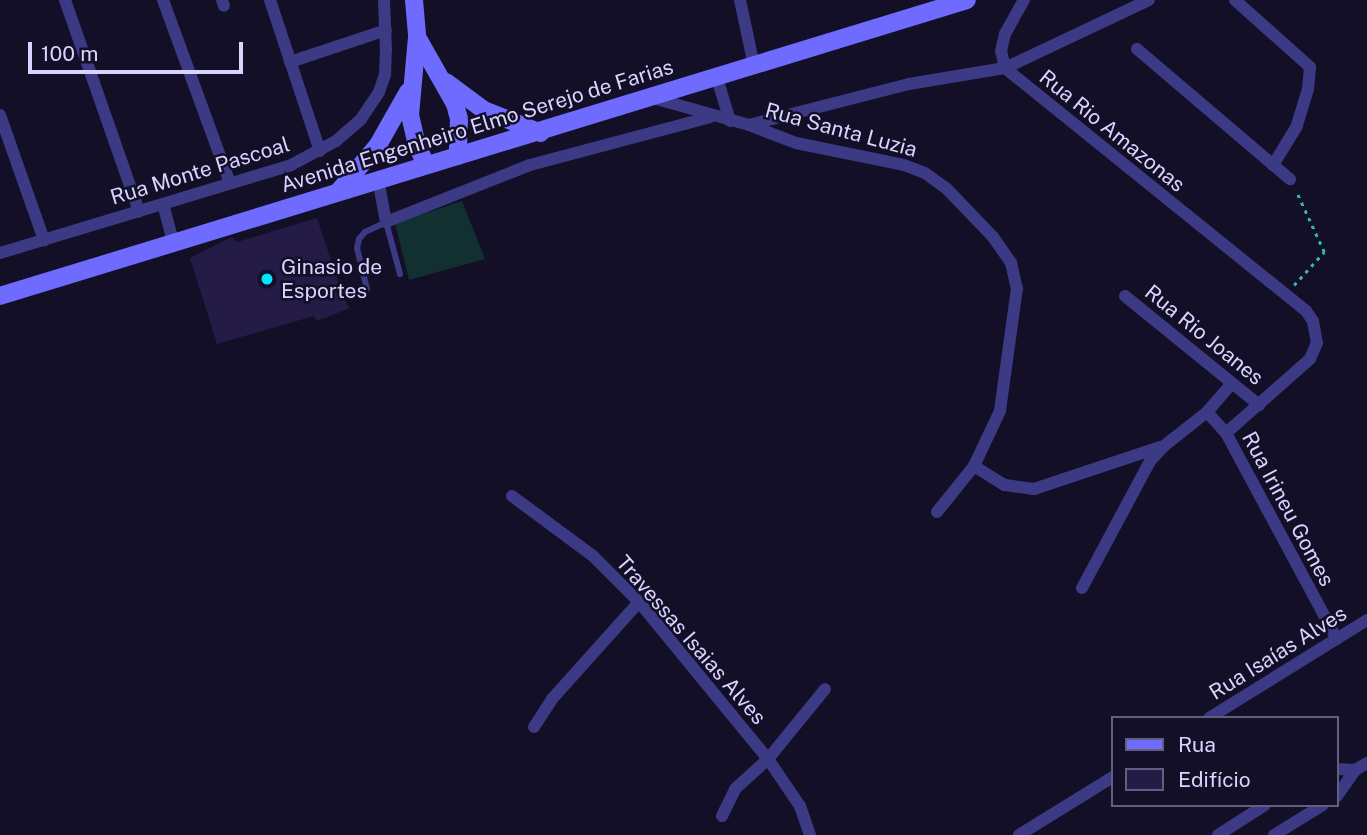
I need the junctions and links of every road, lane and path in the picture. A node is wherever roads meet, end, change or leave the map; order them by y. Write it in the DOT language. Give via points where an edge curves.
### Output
graph roads {
  1 [pos="65,0"];
  2 [pos="163,0"];
  3 [pos="270,0"];
  4 [pos="384,0"];
  5 [pos="414,0"];
  6 [pos="740,0"];
  7 [pos="967,0"];
  8 [pos="1024,0"];
  9 [pos="1149,0"];
  10 [pos="1236,0"];
  11 [pos="386,30"];
  12 [pos="417,37"];
  13 [pos="1137,49"];
  14 [pos="290,62"];
  15 [pos="754,66"];
  16 [pos="1004,68"];
  17 [pos="437,75"];
  18 [pos="718,78"];
  19 [pos="414,80"];
  20 [pos="653,98"];
  21 [pos="0,115"];
  22 [pos="711,117"];
  23 [pos="730,121"];
  24 [pos="748,125"];
  25 [pos="541,133"];
  26 [pos="320,151"];
  27 [pos="458,156"];
  28 [pos="426,165"];
  29 [pos="1273,165"];
  30 [pos="378,179"];
  31 [pos="1290,179"];
  32 [pos="230,183"];
  33 [pos="338,192"];
  34 [pos="163,204"];
  35 [pos="139,211"];
  36 [pos="386,222"];
  37 [pos="44,240"];
  38 [pos="173,242"];
  39 [pos="0,253"];
  40 [pos="400,274"];
  41 [pos="367,289"];
  42 [pos="1284,295"];
  43 [pos="0,296"];
  44 [pos="1125,296"];
  45 [pos="1232,383"];
  46 [pos="1259,405"];
  47 [pos="1207,412"];
  48 [pos="1226,433"];
  49 [pos="1164,446"];
  50 [pos="974,466"];
  51 [pos="512,496"];
  52 [pos="937,512"];
  53 [pos="1082,588"];
  54 [pos="639,602"];
  55 [pos="1367,620"];
  56 [pos="1337,639"];
  57 [pos="825,690"];
  58 [pos="1212,716"];
  59 [pos="534,727"];
  60 [pos="768,759"];
  61 [pos="1361,767"];
  62 [pos="1339,769"];
  63 [pos="1112,778"];
  64 [pos="1339,794"];
  65 [pos="1262,807"];
  66 [pos="1320,807"];
  67 [pos="722,816"];
  68 [pos="810,835"];
  69 [pos="1018,835"];
  70 [pos="1218,835"];
  71 [pos="1274,835"];
  1 -- 35 [label="street"];
  2 -- 32 [label="street"];
  3 -- 14 [label="street"];
  4 -- 11 [label="street, Rua Monte Pascoal"];
  5 -- 12 [label="main road"];
  6 -- 15 [label="street"];
  7 -- 15 [label="main road, Avenida Engenheiro Elmo Serejo de Farias"];
  8 -- 16 [label="street" via="1005,34"];
  9 -- 16 [label="street"];
  10 -- 29 [label="street" via="1310,67 1297,126"];
  11 -- 14 [label="street"];
  11 -- 26 [label="street, Rua Monte Pascoal" via="384,75 372,105 347,132"];
  12 -- 17 [label="main road"];
  12 -- 19 [label="main road"];
  13 -- 29 [label="street"];
  14 -- 26 [label="street"];
  15 -- 18 [label="main road, Avenida Engenheiro Elmo Serejo de Farias"];
  16 -- 24 [label="street" via="909,84"];
  16 -- 42 [label="street, Rua Rio Amazonas"];
  17 -- 25 [label="main road" via="484,110"];
  17 -- 27 [label="main road" via="455,104"];
  18 -- 20 [label="main road, Avenida Engenheiro Elmo Serejo de Farias"];
  18 -- 23 [label="street"];
  19 -- 28 [label="main road" via="410,115"];
  19 -- 33 [label="main road" via="378,145"];
  20 -- 22 [label="street"];
  20 -- 25 [label="main road, Avenida Engenheiro Elmo Serejo de Farias"];
  21 -- 37 [label="street"];
  22 -- 23 [label="street"];
  22 -- 36 [label="street" via="530,165"];
  23 -- 24 [label="street, Rua Santa Luzia"];
  24 -- 50 [label="street, Rua Santa Luzia" via="796,143 925,173 971,212 1011,263 1017,288 1003,396 996,425"];
  25 -- 27 [label="main road, Avenida Engenheiro Elmo Serejo de Farias"];
  26 -- 32 [label="street, Rua Monte Pascoal"];
  27 -- 28 [label="main road, Avenida Engenheiro Elmo Serejo de Farias"];
  28 -- 30 [label="main road, Avenida Engenheiro Elmo Serejo de Farias"];
  29 -- 31 [label="street"];
  30 -- 33 [label="main road, Avenida Engenheiro Elmo Serejo de Farias"];
  30 -- 36 [label="street"];
  31 -- 42 [label="path" via="1324,252"];
  32 -- 34 [label="street, Rua Monte Pascoal"];
  33 -- 38 [label="main road, Avenida Engenheiro Elmo Serejo de Farias"];
  34 -- 35 [label="street, Rua Monte Pascoal"];
  34 -- 38 [label="street"];
  35 -- 37 [label="street, Rua Monte Pascoal"];
  36 -- 40 [label="lane"];
  36 -- 41 [label="lane" via="365,232 356,248"];
  37 -- 39 [label="street, Rua Monte Pascoal"];
  38 -- 43 [label="main road, Avenida Engenheiro Elmo Serejo de Farias"];
  42 -- 46 [label="street, Rua Rio Amazonas" via="1313,321 1317,343 1304,367"];
  44 -- 45 [label="street, Rua Rio Joanes"];
  45 -- 46 [label="street, Rua Rio Joanes"];
  45 -- 47 [label="street"];
  46 -- 48 [label="street, Rua Rio Amazonas"];
  47 -- 48 [label="street, Rua Irineu Gomes"];
  47 -- 49 [label="street"];
  48 -- 56 [label="street, Rua Irineu Gomes"];
  49 -- 50 [label="street" via="1034,489 1005,485"];
  49 -- 53 [label="street" via="1145,469"];
  50 -- 52 [label="street, Rua Santa Luzia"];
  51 -- 54 [label="street, Travessas Isaias Alves" via="593,556"];
  54 -- 59 [label="street" via="551,699"];
  54 -- 60 [label="street, Travessas Isaias Alves"];
  55 -- 56 [label="street, Rua Isaías Alves"];
  56 -- 58 [label="street, Rua Isaías Alves"];
  57 -- 60 [label="street"];
  60 -- 67 [label="street" via="735,789"];
  60 -- 68 [label="street, Travessas Isaias Alves" via="795,797"];
  61 -- 62 [label="street"];
  61 -- 64 [label="street"];
  63 -- 69 [label="street"];
  65 -- 70 [label="street"];
  66 -- 71 [label="street"];
}
